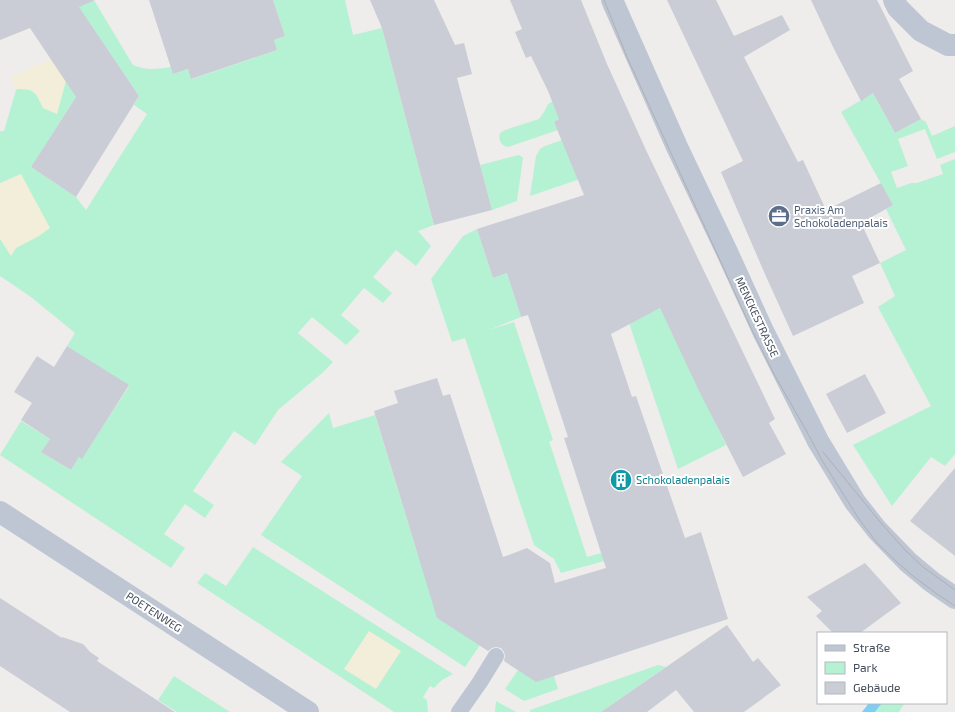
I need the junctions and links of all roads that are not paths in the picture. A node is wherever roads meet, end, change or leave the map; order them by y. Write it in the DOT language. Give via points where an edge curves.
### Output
graph roads {
  1 [pos="612,0"];
  2 [pos="894,0"];
  3 [pos="955,45"];
  4 [pos="0,512"];
  5 [pos="955,598"];
  6 [pos="496,656"];
  7 [pos="308,712"];
  8 [pos="459,712"];
  1 -- 5 [label="street, MENCKESTRASSE" via="763,331 818,441 855,502 877,530 908,562"];
  2 -- 3 [label="street" via="898,8 921,31"];
  4 -- 7 [label="street, POETENWEG"];
  6 -- 8 [label="lane"];
}
